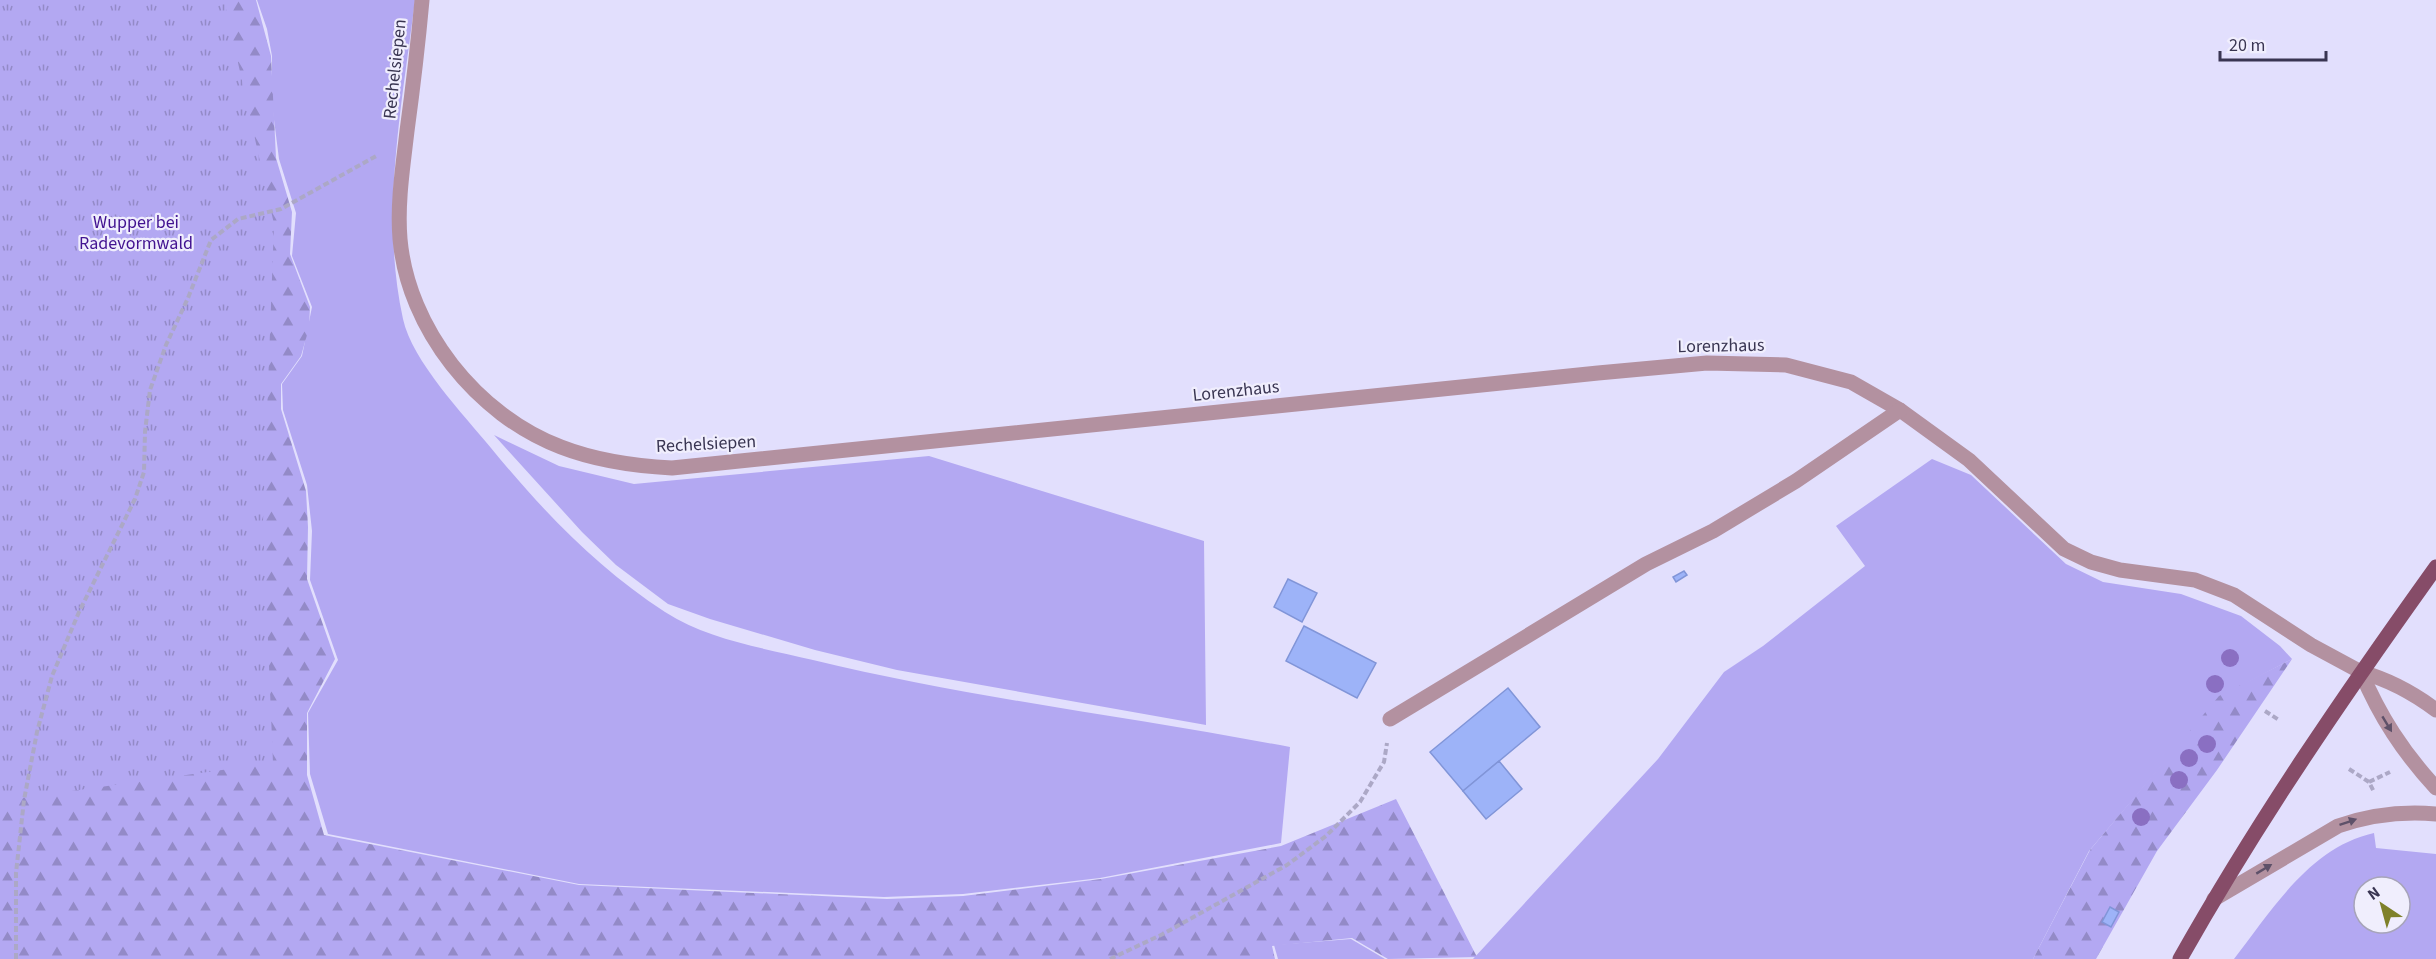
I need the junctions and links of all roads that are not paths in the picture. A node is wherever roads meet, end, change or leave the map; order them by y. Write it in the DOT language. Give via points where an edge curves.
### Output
graph roads {
  1 [pos="422,0"];
  2 [pos="1900,410"];
  3 [pos="939,442"];
  4 [pos="2436,567"];
  5 [pos="2361,672"];
  6 [pos="2436,710"];
  7 [pos="1390,718"];
  8 [pos="2436,788"];
  9 [pos="2436,814"];
  10 [pos="2214,899"];
  11 [pos="2180,959"];
  1 -- 3 [label="street, Rechelsiepen" via="399,212 403,269 434,340 483,397 528,432 560,447 634,466 672,468"];
  2 -- 3 [label="street, Lorenzhaus" via="1851,382 1786,365 1707,363"];
  2 -- 5 [label="street, Lorenzhaus" via="1969,460 2064,549 2120,570 2195,580 2234,595"];
  2 -- 7 [label="street" via="1713,531 1646,564"];
  4 -- 5 [label="main road"];
  5 -- 6 [label="street, Lorenzhaus" via="2384,678"];
  5 -- 8 [label="street, one-way" via="2386,724 2410,760"];
  5 -- 10 [label="main road"];
  10 -- 9 [label="street, one-way" via="2338,826 2382,815"];
  10 -- 11 [label="main road"];
}
